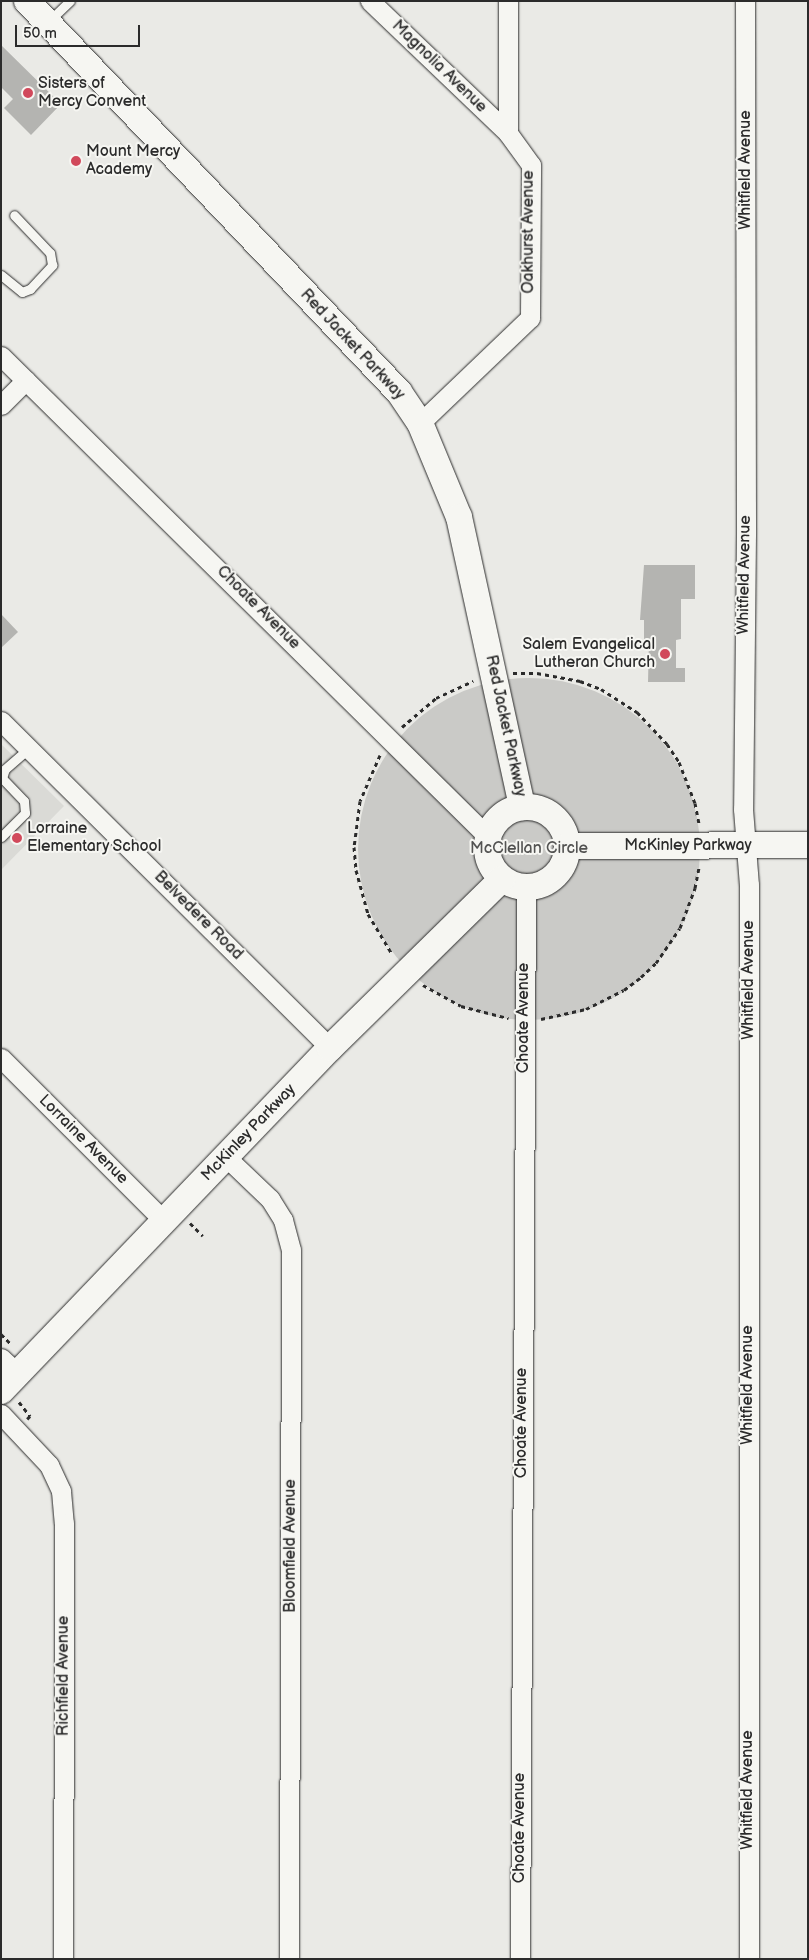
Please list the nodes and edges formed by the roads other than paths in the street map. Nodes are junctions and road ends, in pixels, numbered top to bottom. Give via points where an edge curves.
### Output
1 (27, 1) edge
2 (70, 1) edge
3 (370, 1) edge
4 (508, 1) edge
5 (745, 1) edge
6 (47, 23) junction
7 (508, 133) junction
8 (14, 215) dead end
9 (1, 275) edge
10 (1, 356) edge
11 (26, 380) junction
12 (1, 406) edge
13 (420, 423) junction
14 (1, 721) edge
15 (29, 748) junction
16 (2, 778) edge
17 (522, 807) junction
18 (1, 837) edge
19 (488, 837) junction
20 (808, 845) edge
21 (568, 846) junction
22 (746, 846) junction
23 (514, 883) junction
24 (330, 1048) junction
25 (1, 1058) edge
26 (226, 1157) junction
27 (164, 1221) junction
28 (9, 1381) edge
29 (1, 1414) edge
30 (63, 1959) edge
31 (289, 1959) edge
32 (520, 1959) edge
33 (748, 1959) edge

1 - 6 street, Red Jacket Parkway
2 - 6 lane
3 - 7 street, Magnolia Avenue
4 - 7 street
5 - 22 street, Whitfield Avenue via 743,809
6 - 13 street, Red Jacket Parkway via 399,392
7 - 13 street, Oakhurst Avenue via 531,166 530,318
8 - 9 lane via 50,253 52,265 30,289 22,292
10 - 11 street, Choate Avenue
11 - 12 street
11 - 19 street, Choate Avenue
13 - 17 street, Red Jacket Parkway via 459,517
14 - 15 street, Belvedere Road
15 - 16 lane via 5,770
15 - 24 street, Belvedere Road
16 - 18 lane via 24,801 25,813
17 - 19 street via 502,816
17 - 21 street via 552,815 564,832
19 - 23 street via 490,863
20 - 22 street, McKinley Parkway
21 - 22 street, McKinley Parkway
21 - 23 street via 566,860 556,876 544,884
22 - 33 street, Whitfield Avenue via 750,885
23 - 24 street, McKinley Parkway
23 - 32 street, Choate Avenue
24 - 26 street, McKinley Parkway
25 - 27 street, Lorraine Avenue
26 - 27 street, McKinley Parkway
26 - 31 street, Bloomfield Avenue via 270,1199 288,1233 291,1250
27 - 28 street, McKinley Parkway
29 - 30 street, Richfield Avenue via 49,1465 61,1490 64,1522

